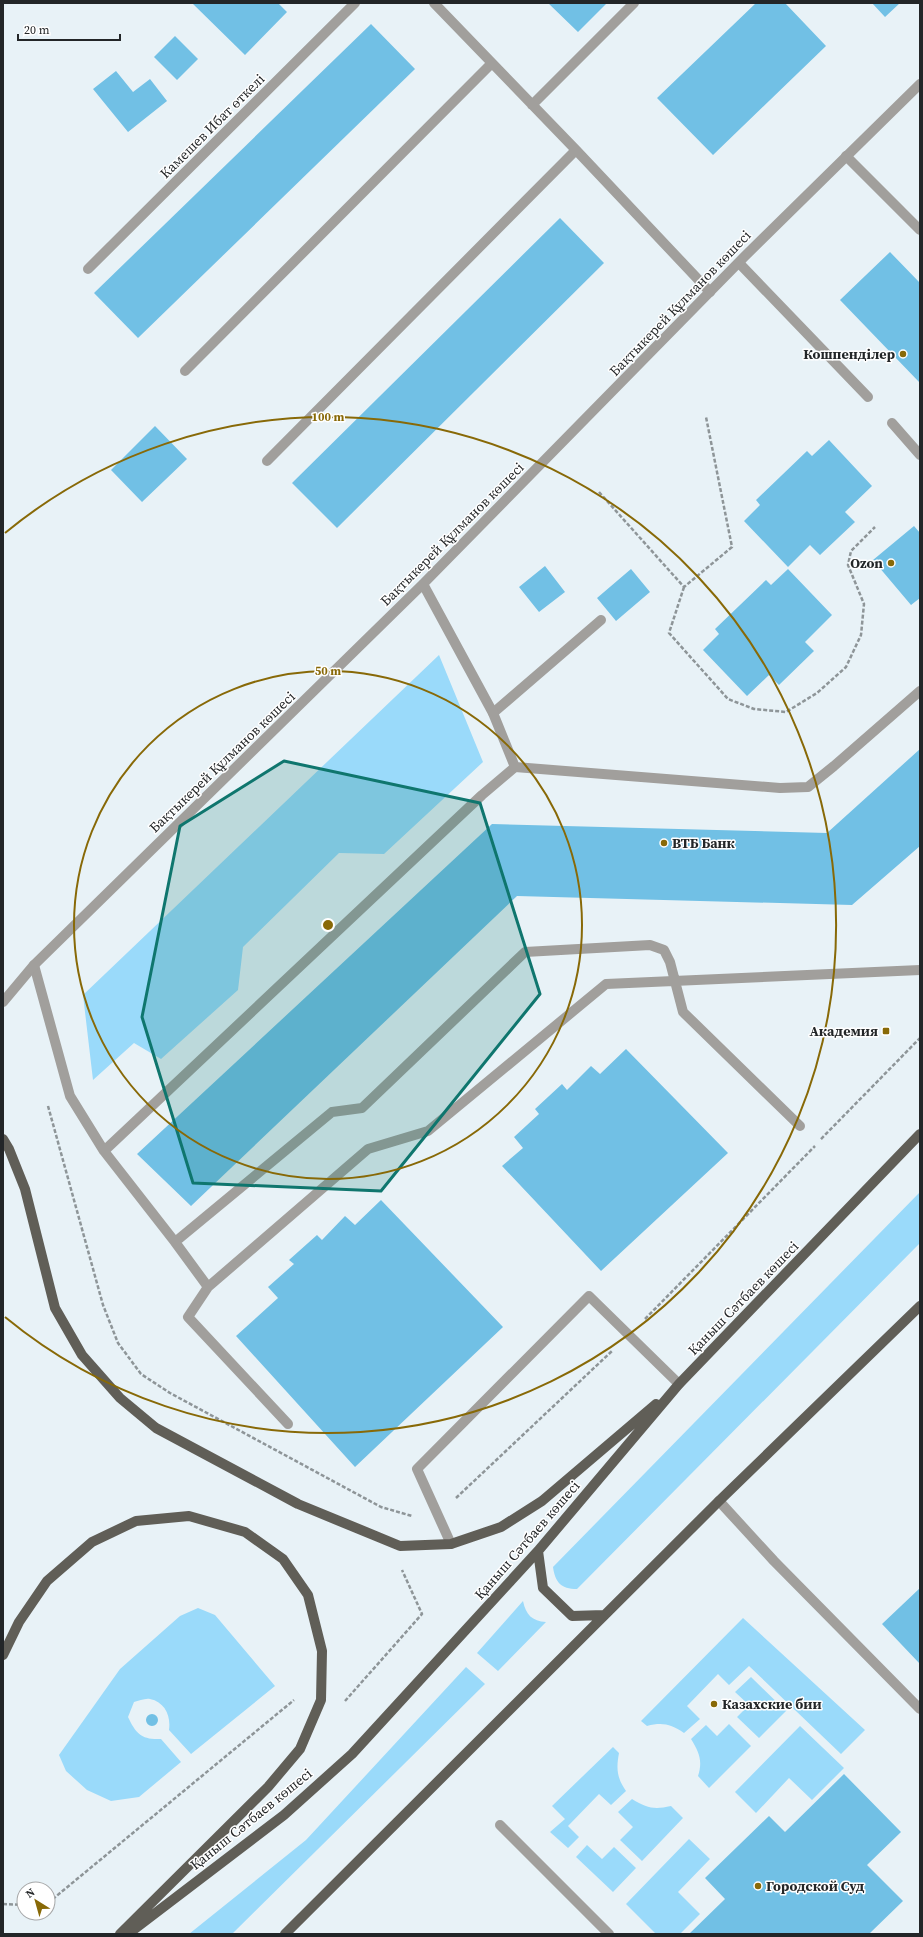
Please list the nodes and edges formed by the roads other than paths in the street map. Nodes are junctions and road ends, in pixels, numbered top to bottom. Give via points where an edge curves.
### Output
1 (355, 3) edge
2 (434, 3) edge
3 (634, 3) edge
4 (492, 64) junction
5 (920, 84) edge
6 (532, 105) junction
7 (576, 150) junction
8 (846, 156) junction
9 (920, 230) edge
10 (739, 263) junction
11 (88, 269) dead end
12 (710, 292) junction
13 (185, 371) dead end
14 (868, 397) dead end
15 (892, 423) dead end
16 (920, 455) edge
17 (267, 461) dead end
18 (423, 584) junction
19 (601, 620) dead end
20 (920, 691) edge
21 (494, 714) junction
22 (515, 767) junction
23 (34, 965) junction
24 (920, 970) edge
25 (675, 982) junction
26 (3, 1002) edge
27 (800, 1126) dead end
28 (920, 1134) edge
29 (3, 1139) edge
30 (104, 1151) junction
31 (175, 1242) junction
32 (208, 1287) junction
33 (920, 1306) edge
34 (679, 1384) junction
35 (288, 1424) dead end
36 (719, 1501) junction
37 (451, 1544) junction
38 (538, 1551) junction
39 (604, 1616) junction
40 (3, 1655) edge
41 (920, 1709) edge
42 (500, 1825) dead end
43 (120, 1934) edge
44 (128, 1934) edge
45 (285, 1934) edge
46 (608, 1934) edge

1 - 11 street, Камешев Ибат өткелі
2 - 4 street
3 - 6 street
4 - 6 street
4 - 13 street
5 - 8 street, Бақтыкерей Құлманов көшесі
6 - 7 street
7 - 12 street
7 - 17 street
8 - 9 street
8 - 10 street, Бақтыкерей Құлманов көшесі
10 - 12 street, Бақтыкерей Құлманов көшесі
10 - 14 street
12 - 18 street, Бақтыкерей Құлманов көшесі
15 - 16 street
18 - 21 street
18 - 23 street, Бақтыкерей Құлманов көшесі
19 - 21 street
20 - 22 street via 808,787 780,788
21 - 22 street
22 - 30 street
23 - 26 street, Бақтыкерей Құлманов көшесі
23 - 30 street via 70,1096
24 - 25 street
25 - 27 street via 683,1012
25 - 31 street via 664,950 650,945 525,952 362,1108 332,1112
25 - 32 street via 606,984 428,1131 368,1149
28 - 34 main road, Қаныш Сәтбаев көшесі
29 - 37 main road via 25,1189 55,1308 82,1355 120,1398 156,1428 298,1504 400,1546
30 - 31 street
31 - 32 street
32 - 35 street via 188,1317
33 - 36 main road
34 - 37 main road via 542,1501 501,1527
34 - 37 street via 589,1296 417,1469
34 - 38 main road, Қаныш Сәтбаев көшесі
36 - 39 main road
36 - 41 street via 774,1561
38 - 39 main road via 543,1588 549,1594 572,1616
38 - 44 main road, Қаныш Сәтбаев көшесі via 352,1754 284,1815
39 - 45 main road
40 - 43 main road via 19,1622 46,1581 92,1542 136,1520 189,1516 245,1532 283,1559 308,1595 322,1651 321,1700 300,1749 268,1787
42 - 46 street

